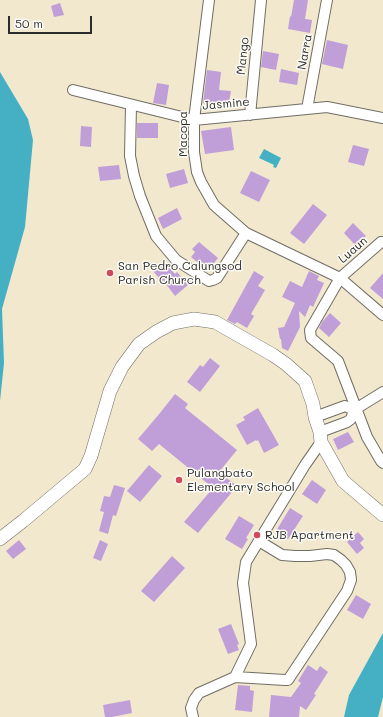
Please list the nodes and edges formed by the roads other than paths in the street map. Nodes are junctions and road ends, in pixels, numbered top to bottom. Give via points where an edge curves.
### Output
1 (209, 0) edge
2 (262, 0) edge
3 (327, 0) edge
4 (73, 90) dead end
5 (131, 105) junction
6 (307, 109) junction
7 (250, 115) junction
8 (383, 118) edge
9 (194, 120) junction
10 (246, 233) junction
11 (383, 242) edge
12 (340, 278) junction
13 (383, 315) edge
14 (383, 392) edge
15 (356, 409) junction
16 (315, 417) junction
17 (320, 437) junction
18 (383, 463) edge
19 (383, 515) edge
20 (0, 539) edge
21 (259, 541) junction
22 (235, 677) junction
23 (193, 717) edge

1 - 9 street, Macopa
2 - 7 street, Mango
3 - 6 street, Narra
4 - 5 street, Jasmine
5 - 9 street, Jasmine
5 - 10 street via 130,156 134,176 156,236 176,260 209,281 213,280 217,278
6 - 7 street, Jasmine
6 - 8 street, Jasmine via 327,107
7 - 9 street, Jasmine
9 - 10 street, Macopa via 194,152 201,182 214,205
10 - 12 street, Macopa
11 - 12 street, Luaun
12 - 13 street, Macopa
12 - 15 street, Luaun via 310,330 311,338 338,361
14 - 15 street
15 - 16 street via 345,406
15 - 17 street via 351,419
15 - 18 street, Luaun via 367,437
16 - 17 street
16 - 20 street via 305,381 273,355 215,322 194,318 173,324 139,344 122,367 110,391 85,469
17 - 19 street via 343,481
17 - 21 street
21 - 22 street via 246,562 243,583 251,644
21 - 22 street via 282,555 334,555 346,565 351,580 347,591 288,680
22 - 23 street via 199,693 191,708

